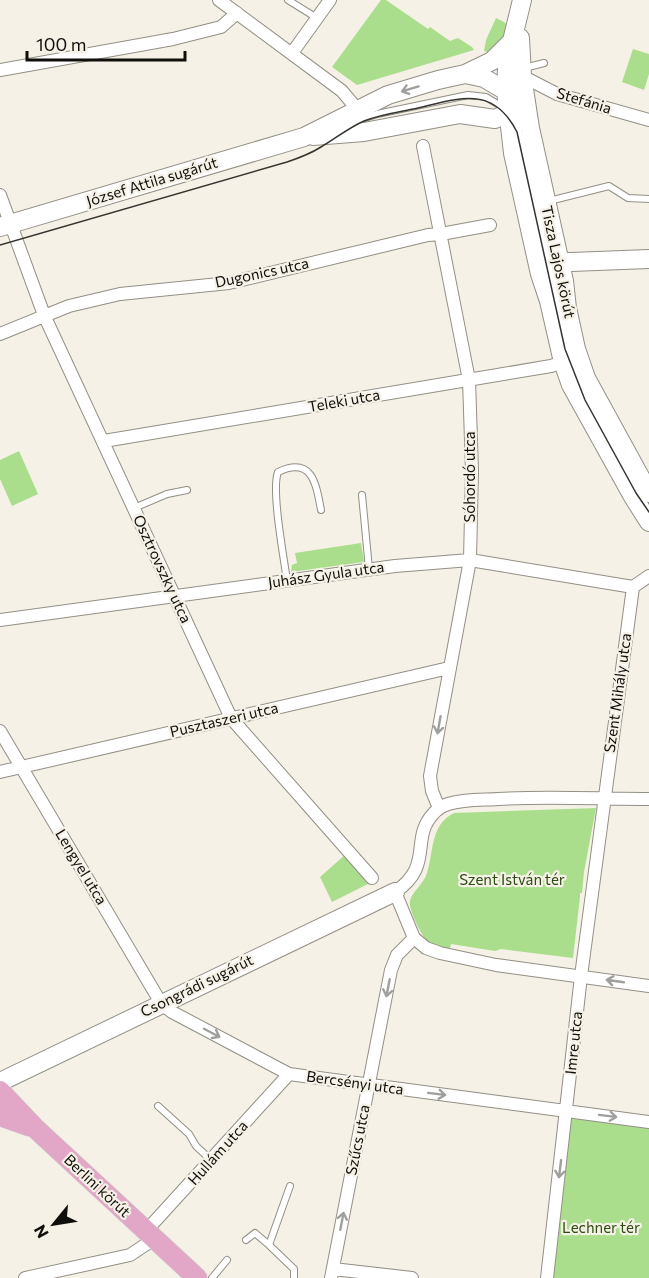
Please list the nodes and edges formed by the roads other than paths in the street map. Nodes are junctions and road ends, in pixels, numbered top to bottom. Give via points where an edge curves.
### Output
1 (219, 0) edge
2 (288, 0) edge
3 (329, 0) edge
4 (296, 2) edge
5 (520, 8) edge
6 (237, 13) junction
7 (317, 18) junction
8 (512, 41) junction
9 (291, 53) junction
10 (544, 63) dead end
11 (0, 70) edge
12 (465, 74) junction
13 (516, 89) junction
14 (357, 109) junction
15 (483, 117) junction
16 (649, 120) edge
17 (304, 137) junction
18 (423, 146) dead end
19 (513, 153) junction
20 (0, 195) edge
21 (649, 199) edge
22 (546, 202) junction
23 (5, 225) edge
24 (490, 225) dead end
25 (441, 234) junction
26 (532, 236) junction
27 (553, 259) junction
28 (649, 259) edge
29 (558, 304) dead end
30 (44, 315) junction
31 (563, 326) dead end
32 (0, 334) edge
33 (570, 356) junction
34 (469, 380) junction
35 (584, 391) dead end
36 (592, 408) dead end
37 (104, 441) junction
38 (187, 490) dead end
39 (649, 493) edge
40 (362, 495) dead end
41 (649, 507) edge
42 (134, 508) junction
43 (321, 510) dead end
44 (649, 522) edge
45 (470, 561) junction
46 (369, 569) junction
47 (649, 576) edge
48 (287, 581) junction
49 (633, 587) junction
50 (173, 597) junction
51 (0, 620) edge
52 (449, 668) junction
53 (231, 718) junction
54 (0, 731) edge
55 (21, 767) junction
56 (0, 772) edge
57 (603, 799) junction
58 (649, 799) edge
59 (439, 808) junction
60 (372, 878) dead end
61 (394, 892) junction
62 (414, 938) junction
63 (581, 976) junction
64 (649, 986) edge
65 (161, 1004) junction
66 (289, 1074) junction
67 (0, 1082) edge
68 (368, 1085) junction
69 (0, 1091) edge
70 (158, 1106) dead end
71 (567, 1111) junction
72 (0, 1116) edge
73 (649, 1122) edge
74 (34, 1128) junction
75 (211, 1160) junction
76 (290, 1186) dead end
77 (150, 1235) junction
78 (246, 1240) dead end
79 (268, 1245) junction
80 (227, 1260) dead end
81 (332, 1274) edge
82 (25, 1278) edge
83 (197, 1278) edge
84 (212, 1278) edge
85 (294, 1278) edge
86 (412, 1278) edge
87 (547, 1278) edge

1 - 6 street
2 - 4 lane
3 - 7 street
4 - 7 lane
5 - 8 street, Tisza Lajos körút
5 - 13 street, Tisza Lajos körút
6 - 9 street
6 - 11 street via 221,27 173,39
7 - 9 street
8 - 12 street, József Attila sugárút via 492,61
8 - 13 street, Tisza Lajos körút via 507,69
9 - 14 street via 342,91
10 - 13 lane
12 - 13 street
12 -> 14 street, József Attila sugárút via 388,95
13 - 15 street, József Attila sugárút via 495,119
13 - 16 street, Stefánia via 557,94
13 - 17 lane via 490,99 468,94 377,114
13 - 19 street, Tisza Lajos körút
13 - 22 street, Tisza Lajos körút via 530,128
13 - 27 lane, Tisza Lajos körút via 516,124
14 - 17 street, József Attila sugárút
15 - 17 street, József Attila sugárút via 453,114 364,132
15 - 19 street via 500,131
17 - 23 street, József Attila sugárút
18 - 25 street, Sóhordó utca
19 - 26 street, Tisza Lajos körút
20 - 23 street, Osztrovszky utca
21 - 22 lane via 628,198 609,186
22 - 27 street, Tisza Lajos körút
23 - 30 street, Osztrovszky utca
24 - 25 street, Dugonics utca
25 - 30 street, Dugonics utca via 229,283 120,294
25 - 34 street, Sóhordó utca
26 - 27 street
26 - 33 street, Tisza Lajos körút via 540,274
27 - 28 street
27 - 29 lane, Tisza Lajos körút
27 - 33 street, Tisza Lajos körút
30 - 32 street, Dugonics utca
30 - 37 street, Osztrovszky utca
31 - 33 lane, Tisza Lajos körút
33 - 34 street, Teleki utca via 551,366
33 - 35 lane, Tisza Lajos körút
33 - 39 street, Tisza Lajos körút via 591,386
33 - 44 street, Tisza Lajos körút via 571,385
34 - 37 street, Teleki utca
34 - 45 street, Sóhordó utca
36 - 41 lane
37 - 42 street, Osztrovszky utca
38 - 42 lane
40 - 46 lane
42 - 50 street, Osztrovszky utca
43 - 48 lane via 317,487 307,471 301,467 278,472 278,514
45 - 46 street, Juhász Gyula utca
45 - 49 street, Juhász Gyula utca
45 - 52 street, Sóhordó utca
46 - 48 street, Juhász Gyula utca
47 - 49 street
48 - 50 street, Juhász Gyula utca
49 - 57 street, Szent Mihály utca
50 - 51 street, Juhász Gyula utca
50 - 53 street, Osztrovszky utca
52 - 53 street, Pusztaszeri utca
52 -> 59 street, Sóhordó utca via 430,776
53 - 55 street, Pusztaszeri utca
53 - 60 street, Osztrovszky utca
54 - 55 street, Lengyel utca
55 - 56 street, Pusztaszeri utca
55 - 65 street, Lengyel utca
57 - 58 street
57 - 59 street via 471,800
57 - 63 street
59 - 61 street via 427,823 416,871 406,885
61 - 62 street
61 - 65 street, Csongrádi sugárút
62 - 63 street via 426,948 449,955
62 -> 68 street, Szűcs utca via 397,955 392,970
64 -> 63 street
63 - 71 street, Imre utca
65 -> 66 street, Bercsényi utca
65 - 67 street, Csongrádi sugárút
66 - 68 street, Bercsényi utca
66 - 75 street, Hullám utca
68 -> 71 street, Bercsényi utca
81 -> 68 street, Szűcs utca
69 - 74 main road, Berlini körút
70 - 75 lane
71 -> 73 street
71 -> 87 street
72 - 74 main road
74 - 77 main road, Berlini körút
75 - 77 street, Hullám utca
76 - 79 lane
77 - 82 street, Hullám utca via 130,1255
77 - 83 main road, Berlini körút
78 - 79 lane via 255,1233
79 - 85 lane via 294,1269
80 - 84 lane
81 - 86 street

